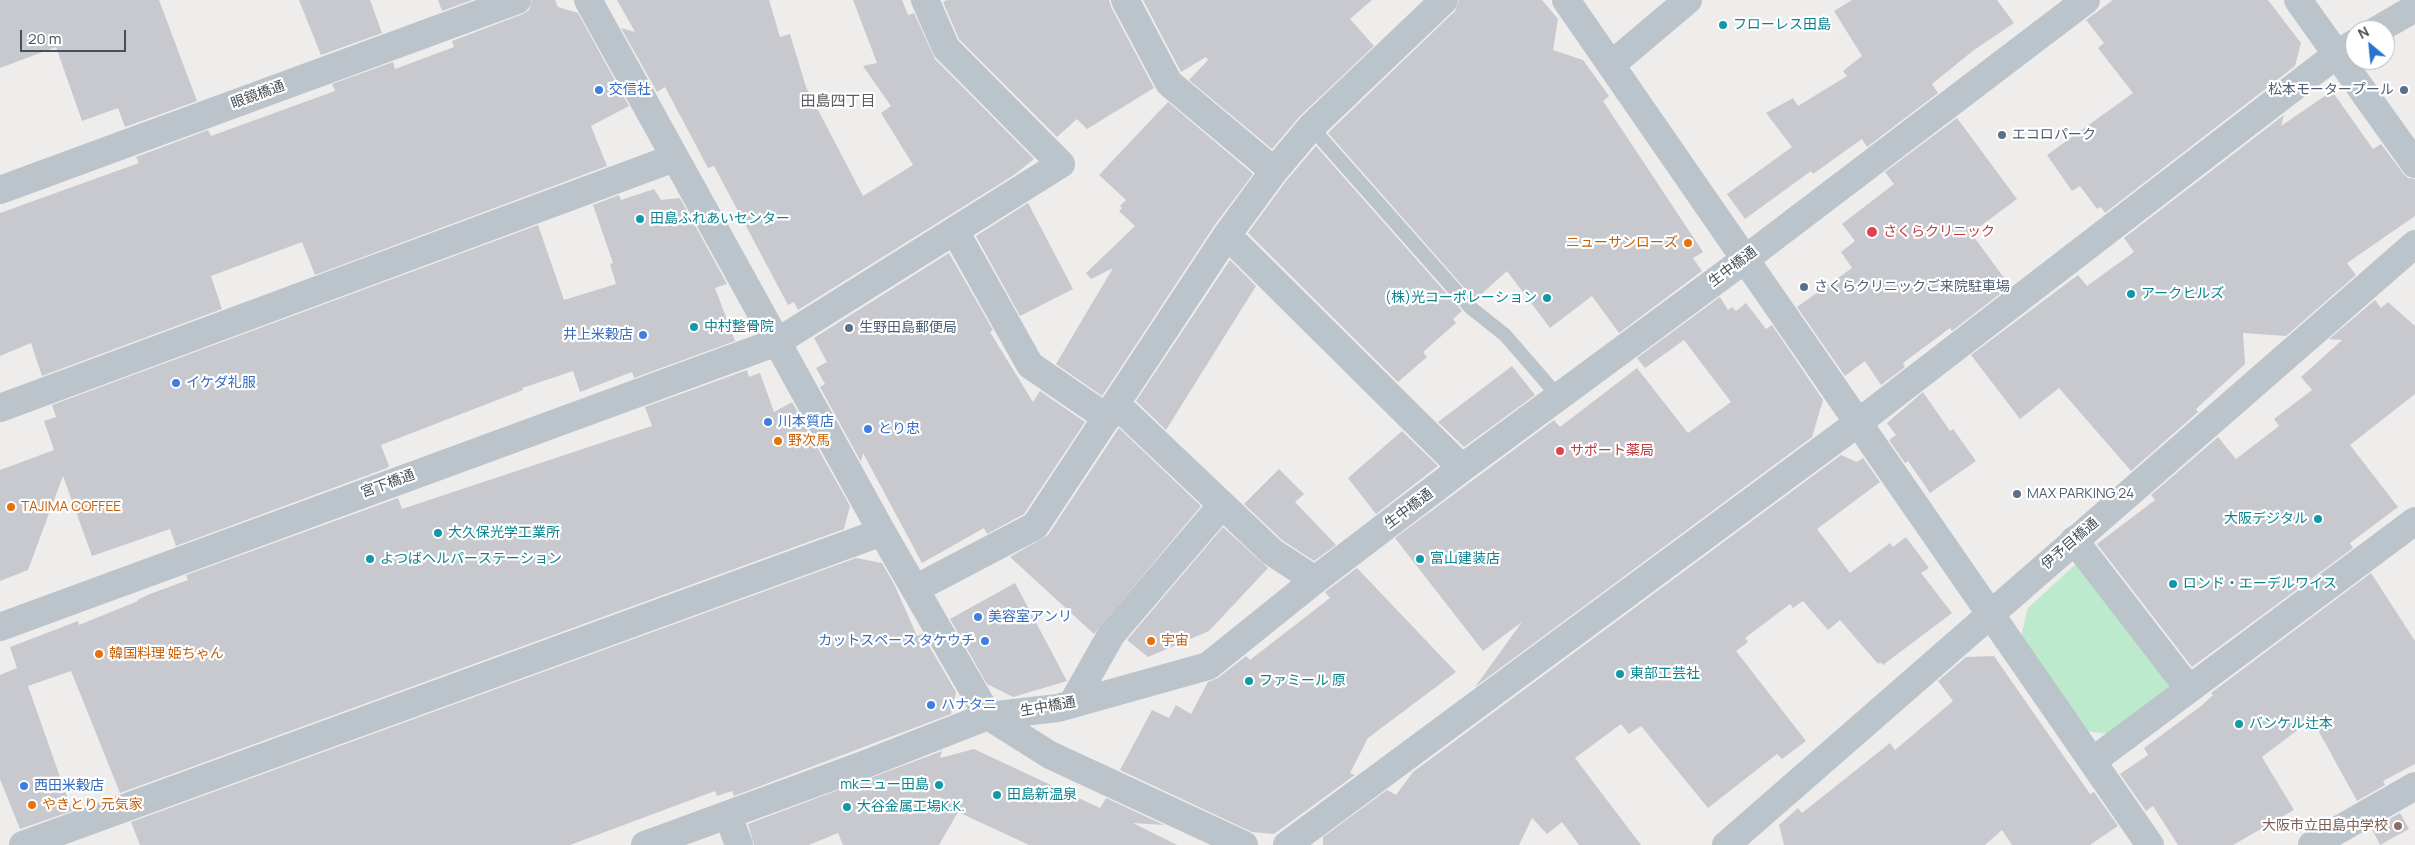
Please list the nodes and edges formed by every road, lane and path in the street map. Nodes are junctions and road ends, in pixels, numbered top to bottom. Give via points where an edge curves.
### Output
1 (516, 0) edge
2 (588, 0) edge
3 (925, 0) edge
4 (1125, 0) edge
5 (1444, 0) edge
6 (1566, 0) edge
7 (1688, 0) edge
8 (2086, 0) edge
9 (2298, 0) edge
10 (2415, 8) edge
11 (2394, 20) edge
12 (2345, 47) edge
13 (2345, 49) edge
14 (1611, 65) junction
15 (2359, 70) edge
16 (1311, 127) junction
17 (674, 158) junction
18 (2415, 164) edge
19 (1274, 171) junction
20 (0, 190) edge
21 (955, 232) junction
22 (1227, 235) junction
23 (2415, 244) edge
24 (1744, 260) junction
25 (777, 342) junction
26 (1558, 396) junction
27 (0, 408) edge
28 (1112, 411) junction
29 (1859, 422) junction
30 (1462, 468) junction
31 (1222, 505) junction
32 (2415, 521) edge
33 (882, 532) junction
34 (2074, 540) junction
35 (1315, 580) junction
36 (915, 589) junction
37 (1989, 615) junction
38 (0, 627) edge
39 (2189, 689) junction
40 (1072, 704) junction
41 (988, 716) junction
42 (2094, 760) junction
43 (2415, 786) edge
44 (728, 815) junction
45 (23, 845) edge
46 (645, 845) edge
47 (739, 845) edge
48 (1244, 845) edge
49 (1287, 845) edge
50 (1726, 845) edge
51 (2150, 845) edge
52 (2312, 845) edge

1 - 20 street, 眼鏡橋通
2 - 17 street
3 - 21 street, 宮下橋通 via 946,48 1062,164
4 - 19 street via 1169,83
5 - 16 street
6 - 14 street
7 - 14 street
8 - 24 street, 生中橋通
9 - 12 street
10 - 11 street
13 - 29 street
14 - 24 street
15 - 18 street
16 - 19 street
16 - 26 lane via 1471,308 1505,335
17 - 25 street
17 - 27 street
19 - 22 street
21 - 25 street, 宮下橋通
21 - 28 street via 1030,365
22 - 28 street
22 - 30 street
23 - 34 street, 伊予目橋通
24 - 26 street, 生中橋通
24 - 29 street
25 - 33 street
25 - 38 street, 宮下橋通
26 - 30 street, 生中橋通
28 - 31 street
28 - 36 street via 1035,526
29 - 37 street
29 - 49 street
30 - 35 street, 生中橋通
31 - 35 street via 1272,552
31 - 40 street via 1111,635
32 - 39 street
33 - 36 street
33 - 45 street
34 - 37 street, 伊予目橋通
34 - 39 street
35 - 40 street, 生中橋通 via 1208,666
36 - 41 street
37 - 42 street
37 - 50 street, 伊予目橋通
39 - 42 street
40 - 41 street, 生中橋通
41 - 44 street, 生中橋通
41 - 48 street via 1050,755
42 - 51 street
43 - 52 street
44 - 46 street, 生中橋通
44 - 47 street

